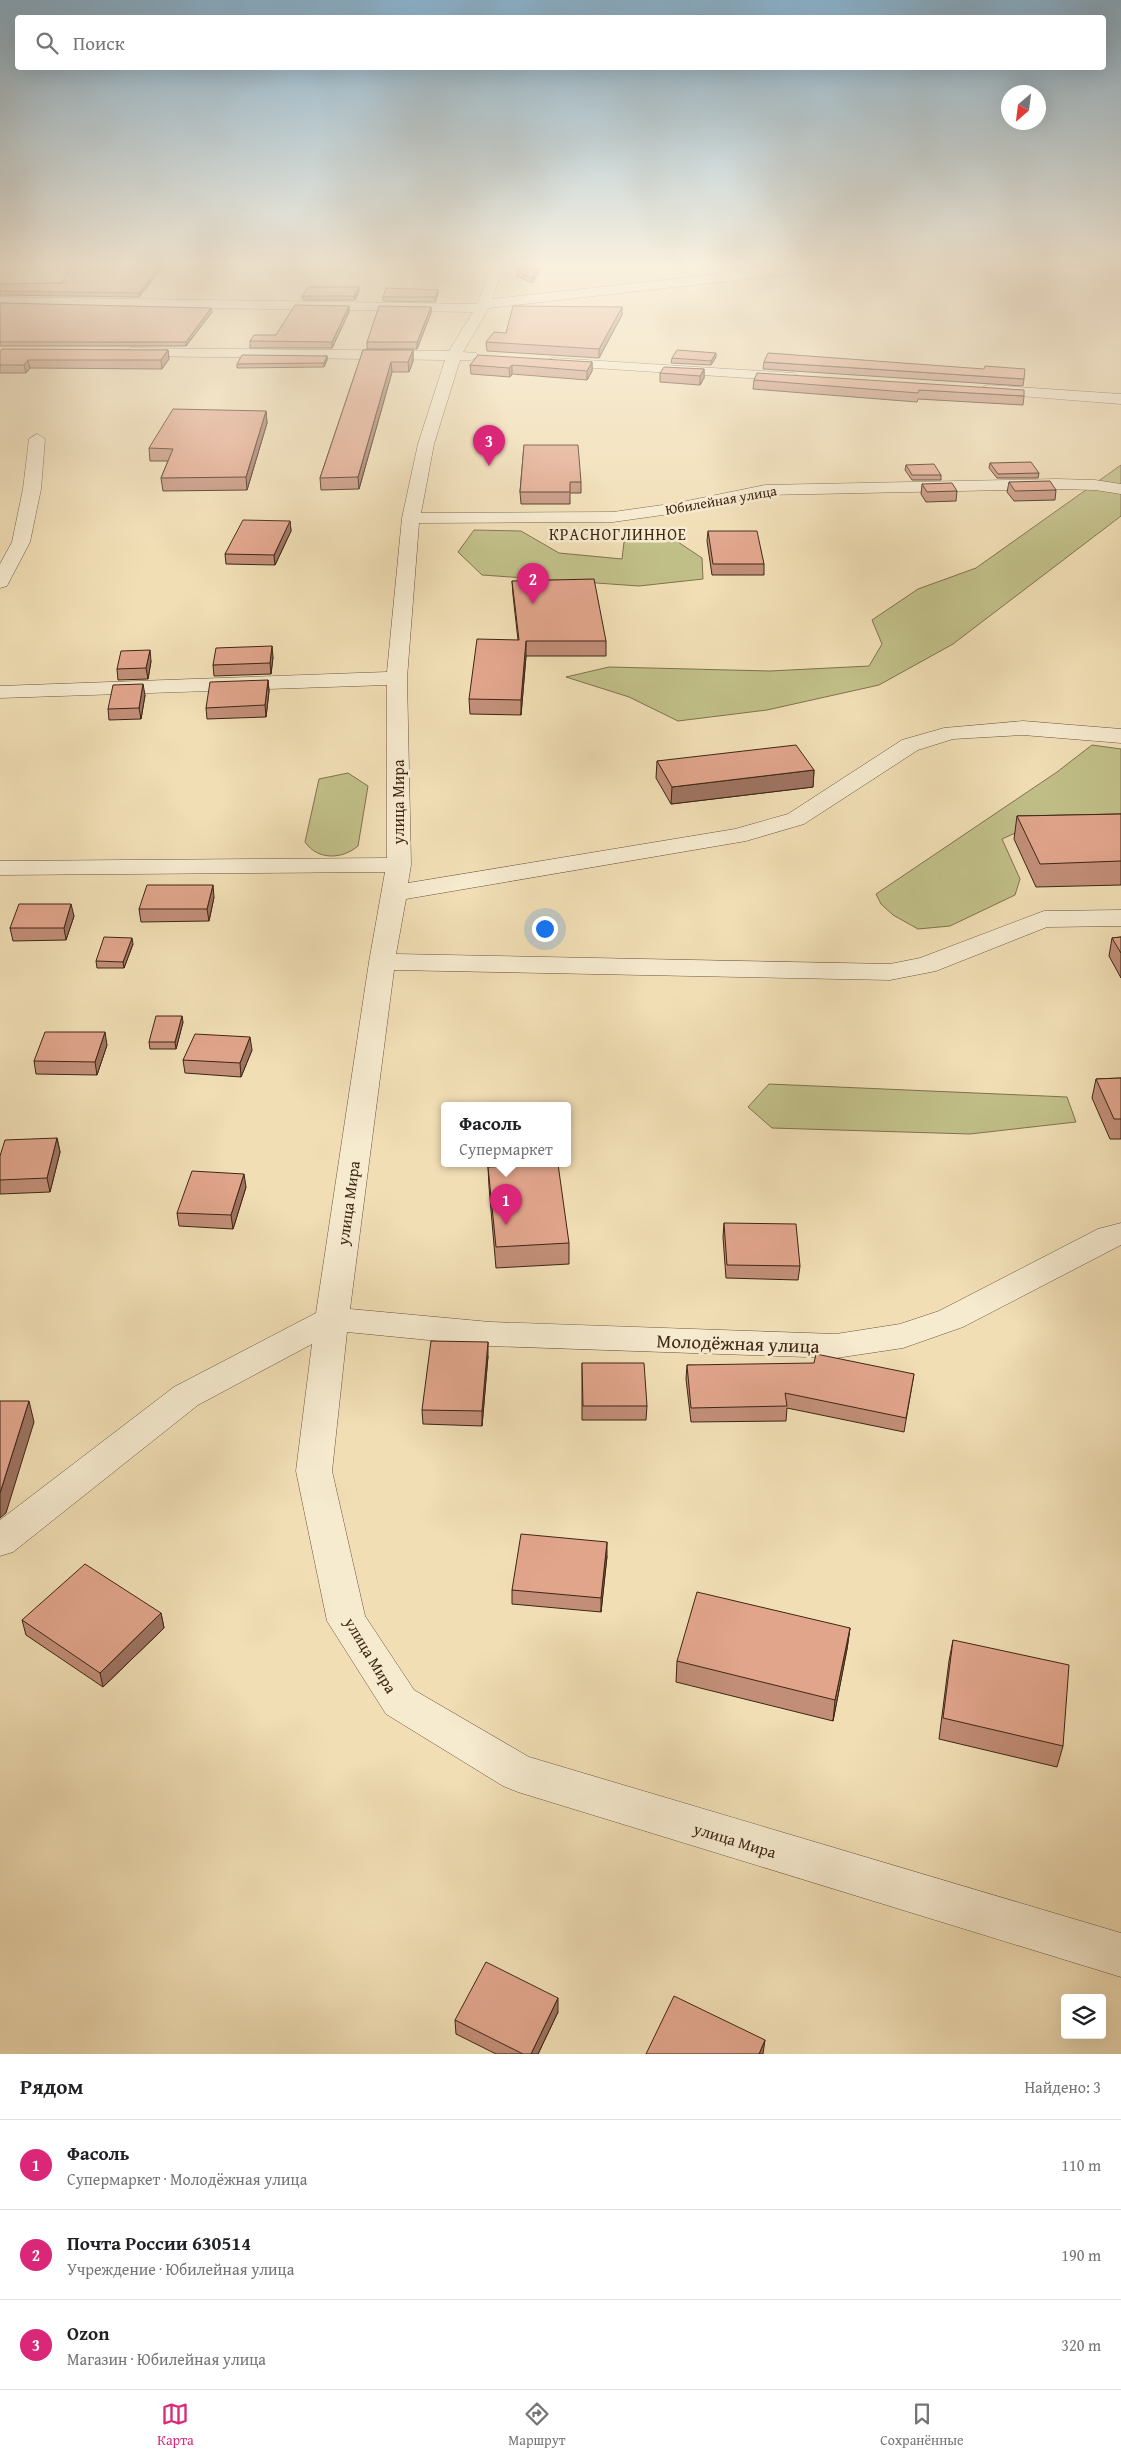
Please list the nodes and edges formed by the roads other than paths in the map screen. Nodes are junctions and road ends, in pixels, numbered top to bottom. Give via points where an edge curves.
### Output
1 (453, 359) edge
2 (543, 361) edge
3 (812, 379) edge
4 (972, 389) edge
5 (1121, 399) edge
6 (37, 440) dead end
7 (1121, 489) edge
8 (411, 518) junction
9 (0, 582) edge
10 (397, 678) junction
11 (0, 692) edge
12 (1121, 736) edge
13 (0, 868) edge
14 (397, 879) junction
15 (1121, 918) edge
16 (382, 962) junction
17 (1121, 1234) edge
18 (332, 1319) junction
19 (0, 1540) edge
20 (1121, 1955) edge

1 - 8 street, улица Мира via 426,444
2 - 3 street
4 - 5 street
6 - 9 street via 32,490 21,542
7 - 8 street, Юбилейная улица via 1057,484 765,490 613,517
8 - 10 street, улица Мира
10 - 11 street
10 - 14 street, улица Мира
12 - 14 street via 1023,728 952,733 910,745 796,819 738,836
13 - 14 street
14 - 16 street, улица Мира
15 - 16 street via 1044,918 927,965 890,972
16 - 18 street, улица Мира
17 - 18 street, Молодёжная улица via 1108,1237 951,1319 903,1336 836,1346 490,1334
18 - 19 street via 186,1396
18 - 20 street, улица Мира via 314,1471 347,1621 400,1702 518,1774

